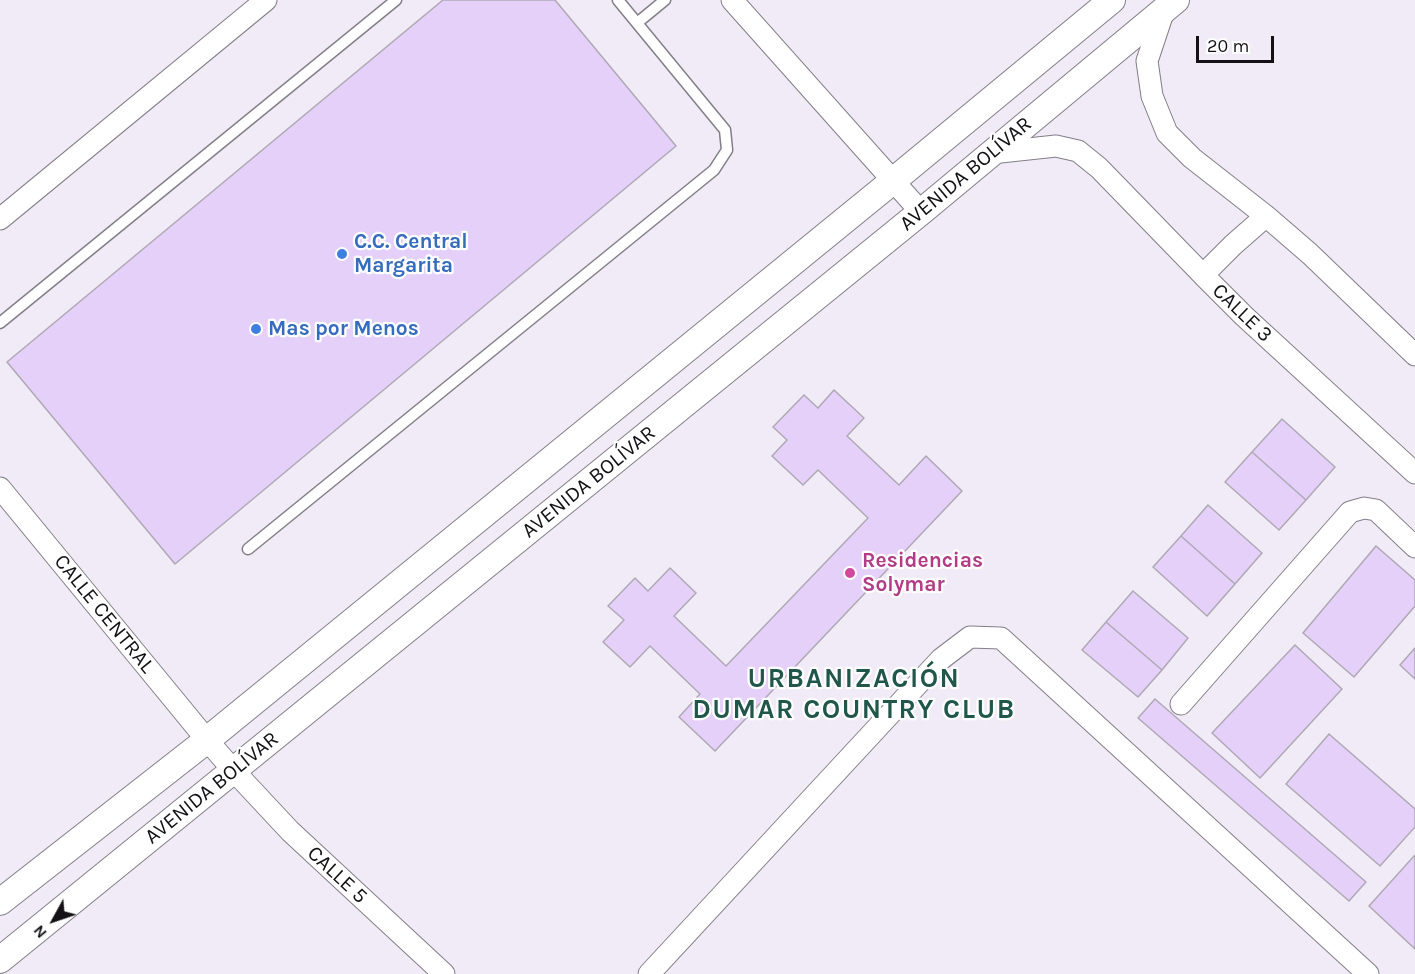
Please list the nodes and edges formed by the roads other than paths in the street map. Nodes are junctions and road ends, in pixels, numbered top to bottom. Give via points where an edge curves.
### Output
1 (266, 0) edge
2 (396, 0) edge
3 (665, 0) edge
4 (732, 0) edge
5 (1112, 0) edge
6 (622, 2) edge
7 (1170, 5) edge
8 (637, 23) junction
9 (991, 153) junction
10 (894, 180) junction
11 (921, 212) junction
12 (1266, 216) junction
13 (0, 219) edge
14 (1203, 275) junction
15 (0, 323) edge
16 (1412, 344) edge
17 (1415, 473) edge
18 (0, 488) edge
19 (1415, 547) edge
20 (248, 549) dead end
21 (1181, 704) dead end
22 (207, 740) junction
23 (234, 771) junction
24 (0, 902) edge
25 (0, 960) edge
26 (444, 974) edge
27 (649, 974) edge
28 (1368, 974) edge

1 - 13 street
2 - 15 lane
3 - 8 lane
4 - 10 street
5 - 10 street, AVENIDA BOLÍVAR
6 - 8 lane
7 - 9 street, AVENIDA BOLÍVAR
7 - 12 street via 1147,61 1152,96 1167,133 1192,158
8 - 20 lane via 725,130 727,150 714,170
9 - 11 street, AVENIDA BOLÍVAR
9 - 14 street via 1056,146 1078,151
10 - 11 street
10 - 22 street, AVENIDA BOLÍVAR
11 - 23 street, AVENIDA BOLÍVAR
12 - 14 street, CALLE 3
12 - 16 street
14 - 17 street, CALLE 3
18 - 22 street, CALLE CENTRAL
19 - 21 street via 1376,510 1350,512
22 - 23 street, CALLE CENTRAL
22 - 24 street, AVENIDA BOLÍVAR
23 - 25 street, AVENIDA BOLÍVAR
23 - 26 street, CALLE 5 via 290,831
27 - 28 street via 941,659 970,637 1001,638

